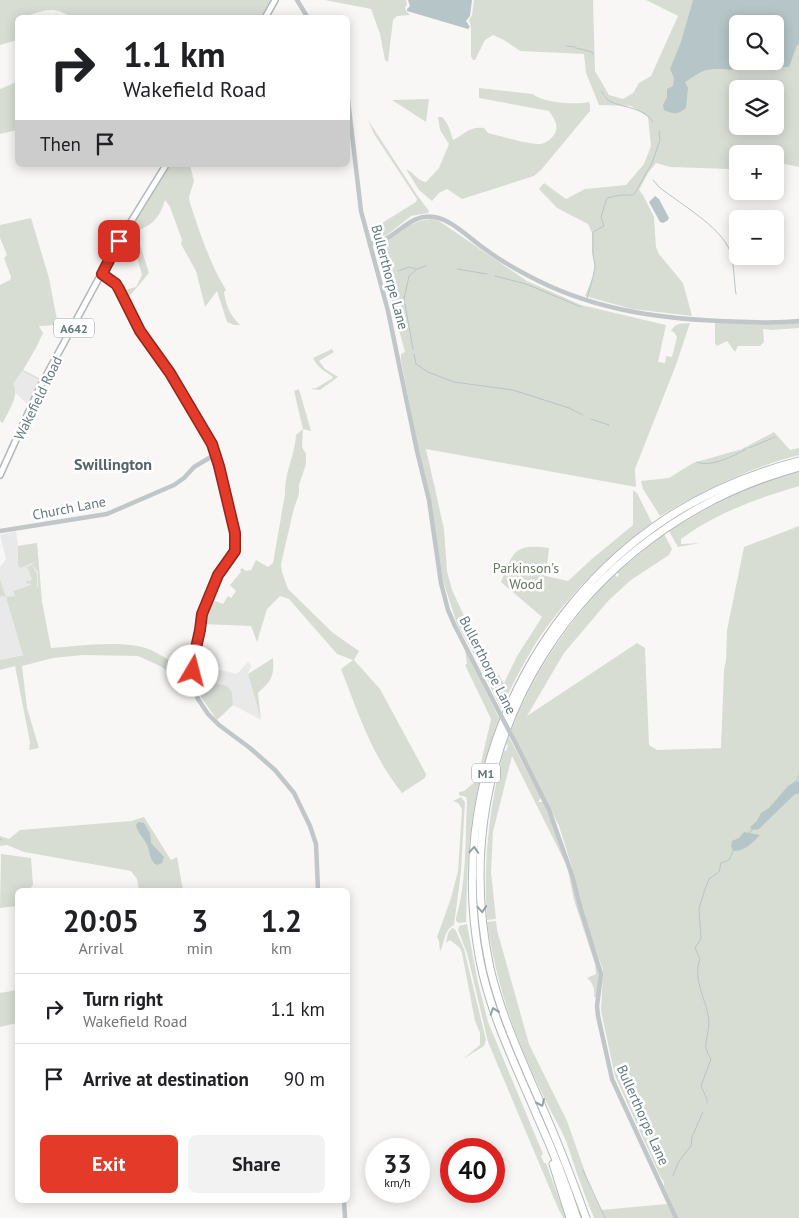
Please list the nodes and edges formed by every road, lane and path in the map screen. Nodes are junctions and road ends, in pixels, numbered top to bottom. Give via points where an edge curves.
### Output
1 (276, 0) edge
2 (297, 0) edge
3 (267, 15) edge
4 (306, 15) edge
5 (350, 120) edge
6 (165, 167) edge
7 (370, 245) junction
8 (102, 274) junction
9 (799, 321) edge
10 (216, 454) junction
11 (799, 460) edge
12 (799, 467) edge
13 (0, 475) edge
14 (0, 531) edge
15 (318, 888) edge
16 (504, 1038) junction
17 (555, 1156) junction
18 (568, 1167) junction
19 (344, 1203) edge
20 (345, 1218) edge
21 (572, 1218) edge
22 (577, 1218) edge
23 (586, 1218) edge
24 (591, 1218) edge
25 (676, 1218) edge

1 - 3 main road
2 - 4 street
5 - 7 street, Bullerthorpe Lane via 358,198
6 - 8 main road, Wakefield Road / A642
7 - 9 street via 409,222 433,217 449,223 511,266 539,281 570,295 620,310 695,320
7 - 25 street, Bullerthorpe Lane, bridge via 388,311 429,500 444,593 455,626 516,744 567,856 601,974 598,1016 612,1079
8 - 10 street via 116,284 140,331 175,380
8 - 13 main road, Wakefield Road / A642 via 40,387
10 - 14 street, Church Lane via 194,467 174,485 110,512
10 - 15 street via 236,546 231,559 218,575 203,610 193,680 196,694 219,725 275,770 294,793 316,844
16 -> 11 highway, M1 via 489,997 478,950 473,853 478,809 492,750 521,681 550,632 574,600 636,540 713,492
12 -> 18 highway, M1 via 721,496 669,525 628,556 585,598 553,639 523,690 499,748 486,803 482,846 481,895 485,936 502,1012
16 - 17 highway, M1
16 - 21 highway, M1
17 - 21 highway, M1
17 - 22 highway, M1
18 - 23 highway, M1
18 - 24 highway, M1
19 - 20 street

